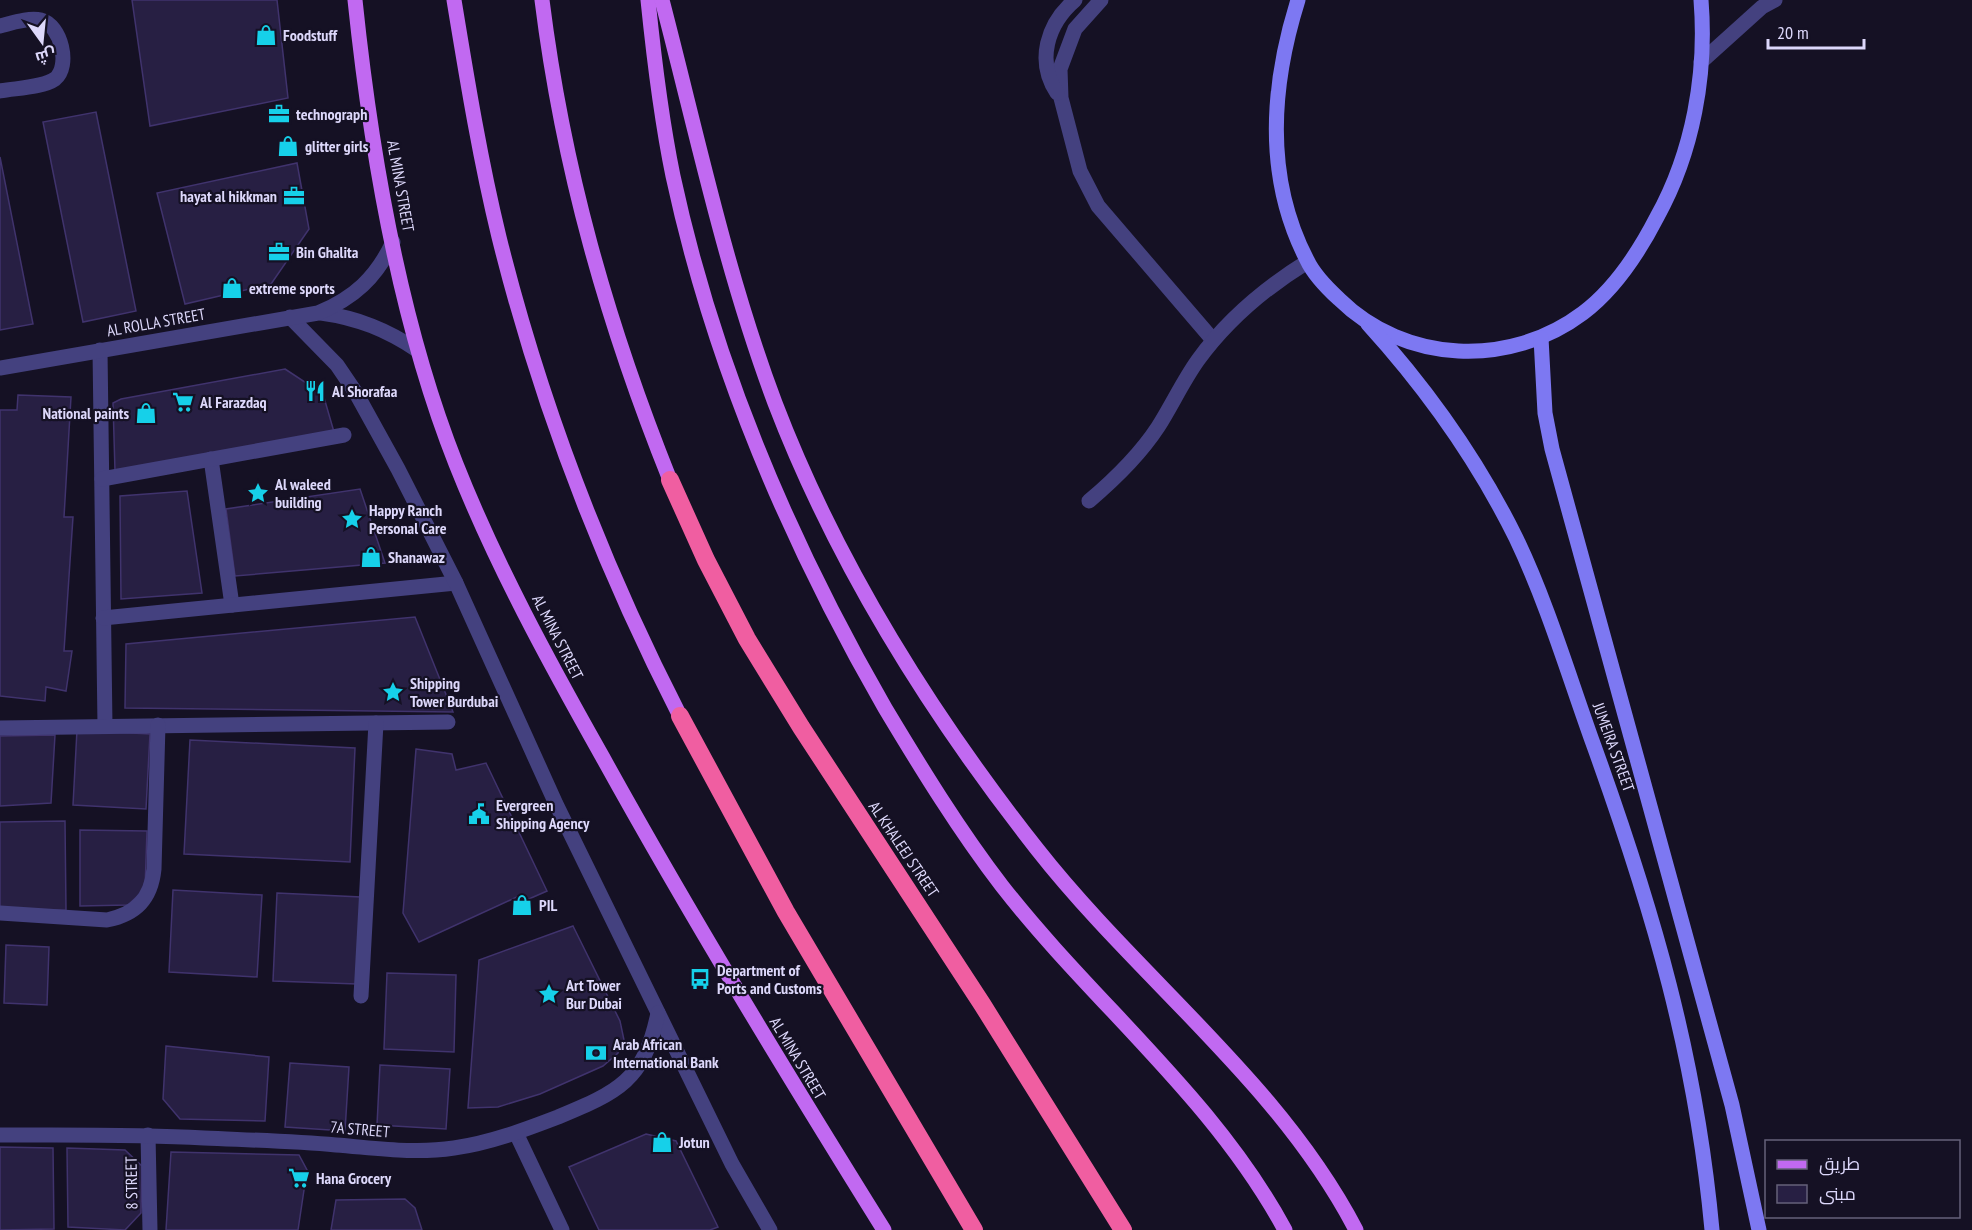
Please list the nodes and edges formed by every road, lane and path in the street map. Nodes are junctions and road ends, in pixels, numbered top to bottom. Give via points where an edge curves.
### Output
1 (355, 0) edge
2 (454, 0) edge
3 (542, 0) edge
4 (648, 0) edge
5 (662, 0) edge
6 (1075, 0) edge
7 (1101, 0) edge
8 (1298, 0) edge
9 (1701, 0) edge
10 (1775, 0) edge
11 (0, 26) edge
12 (1701, 62) junction
13 (0, 91) edge
14 (1060, 98) junction
15 (393, 242) junction
16 (1307, 262) junction
17 (318, 313) junction
18 (291, 317) junction
19 (1368, 324) junction
20 (1540, 338) junction
21 (1213, 340) junction
22 (99, 350) junction
23 (417, 350) junction
24 (0, 369) edge
25 (344, 435) dead end
26 (212, 459) junction
27 (102, 479) junction
28 (670, 480) joint
29 (1089, 501) dead end
30 (456, 583) junction
31 (232, 605) junction
32 (103, 618) junction
33 (680, 716) joint
34 (448, 722) dead end
35 (376, 723) junction
36 (158, 725) junction
37 (105, 726) junction
38 (0, 728) edge
39 (0, 913) edge
40 (361, 996) dead end
41 (658, 1013) junction
42 (516, 1133) junction
43 (0, 1135) edge
44 (148, 1135) junction
45 (150, 1230) edge
46 (562, 1230) edge
47 (770, 1230) edge
48 (884, 1230) edge
49 (974, 1230) edge
50 (1123, 1230) edge
51 (1285, 1230) edge
52 (1356, 1230) edge
53 (1712, 1230) edge
54 (1759, 1230) edge

1 - 15 main road, AL MINA STREET via 373,134
2 - 33 main road via 480,149 522,321 606,564
3 - 28 main road via 564,142 585,229 619,345
4 - 51 main road via 673,176 710,312 763,459 828,603 905,741 1000,884 1058,955 1206,1113 1244,1162
5 - 52 main road via 752,337 801,467 870,603 950,733 994,795 1090,913 1207,1035 1297,1137
6 - 14 street via 1052,27 1046,51 1049,76
7 - 14 street via 1083,17 1068,42 1060,69
8 - 16 street via 1284,49 1275,123 1282,189
9 - 12 street
10 - 12 street
11 - 13 street via 39,19 50,23 58,36 63,63 61,72 48,82
12 - 20 street via 1698,99 1682,162 1646,238 1607,292 1585,312
14 - 21 street via 1080,171 1093,198
15 - 17 street, AL ROLLA STREET via 371,279 338,305
15 - 23 main road, AL MINA STREET
16 - 19 street via 1324,285
16 - 21 street via 1257,297
17 - 18 street, AL ROLLA STREET
17 - 23 street, AL ROLLA STREET via 371,324
18 - 22 street, AL ROLLA STREET
18 - 30 street via 315,340 356,393
19 - 20 street via 1415,345 1449,351 1492,351
19 - 53 street, JUMEIRA STREET via 1429,396 1465,448 1492,493 1538,588 1622,824 1666,966 1699,1123
20 - 54 street, JUMEIRA STREET via 1552,449 1732,1105
21 - 29 street via 1144,447
22 - 24 street, AL ROLLA STREET
22 - 27 street
23 - 48 main road, AL MINA STREET via 456,464 564,688 728,976
25 - 26 street
26 - 27 street
26 - 31 street
27 - 32 street
28 - 50 highway, AL KHALEEJ STREET via 747,639
30 - 31 street
30 - 41 street via 556,804
31 - 32 street
32 - 37 street
33 - 49 highway via 786,912
34 - 35 street
35 - 36 street
35 - 40 street
36 - 37 street
36 - 39 street via 154,869 146,898 135,910 107,920
37 - 38 street
41 - 42 street, 7A STREET via 645,1058 618,1089
41 - 47 street via 732,1164
42 - 44 street, 7A STREET via 422,1151
42 - 46 street
43 - 44 street, 7A STREET
44 - 45 street, 8 STREET

